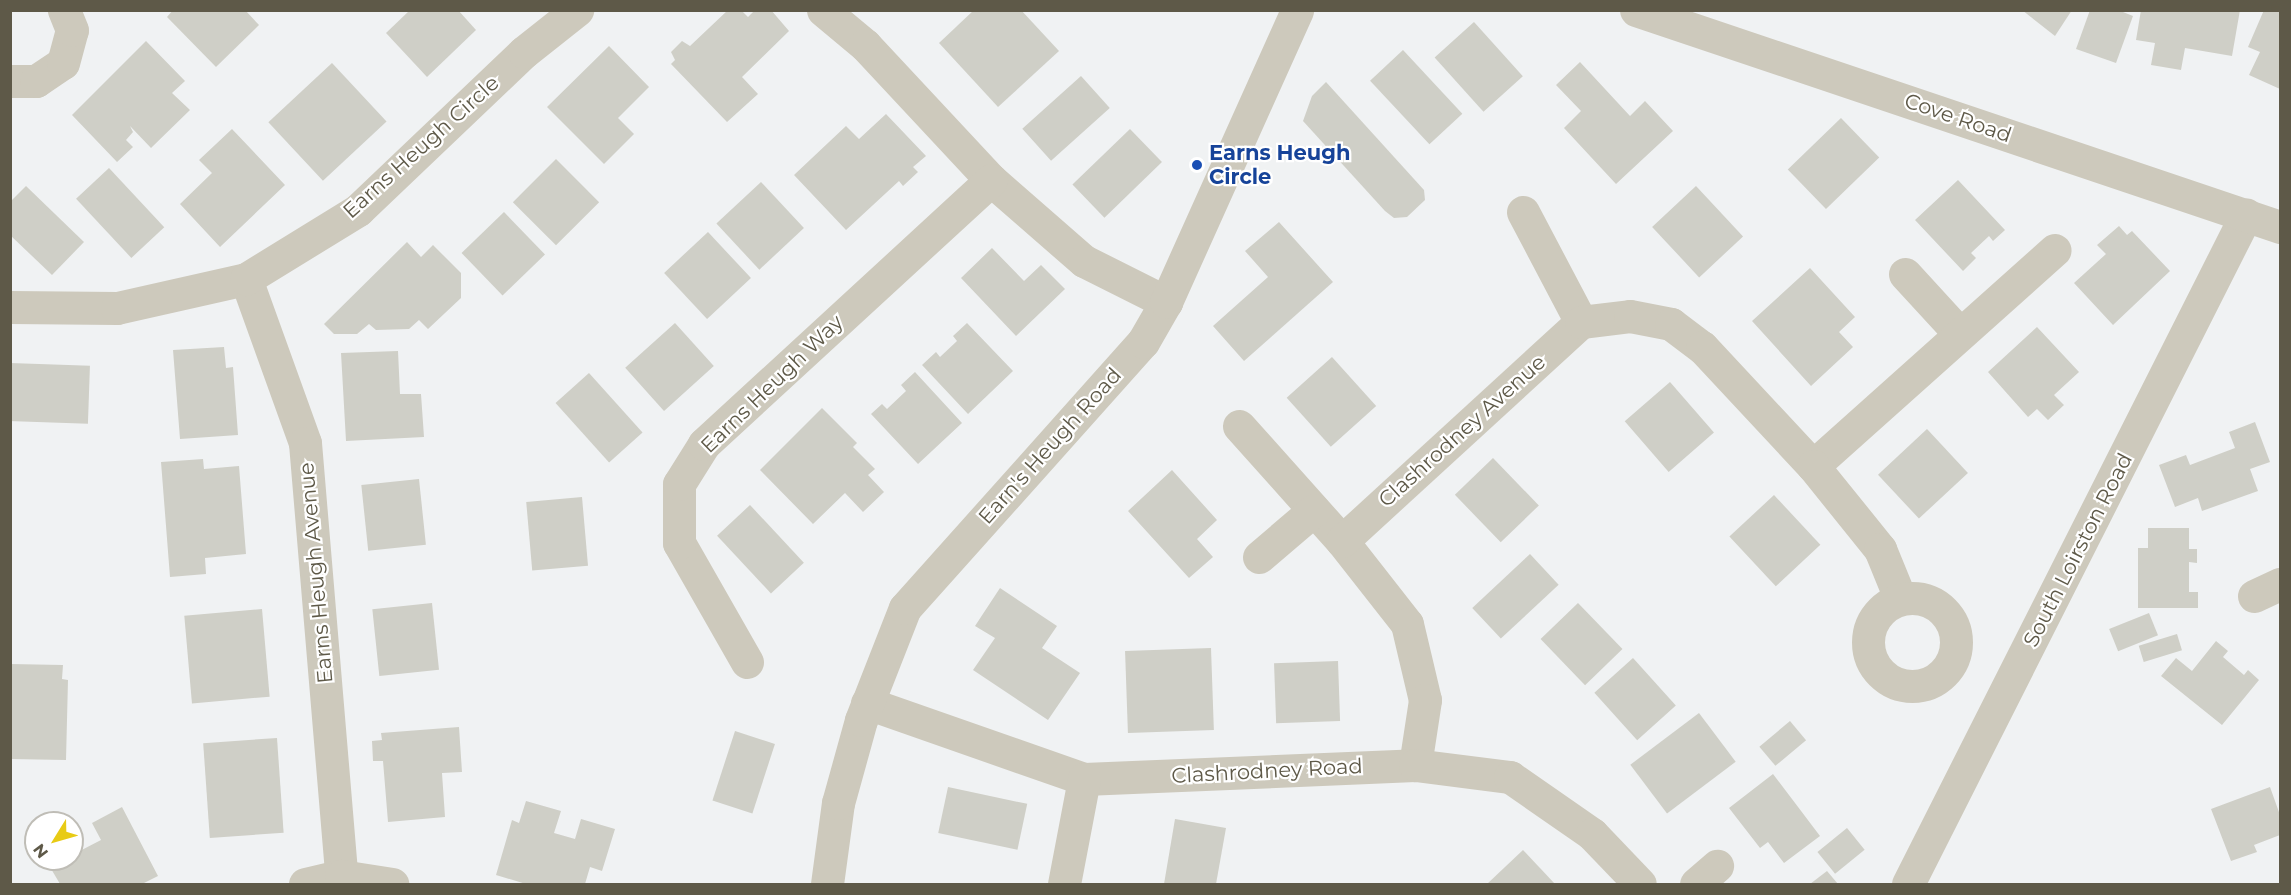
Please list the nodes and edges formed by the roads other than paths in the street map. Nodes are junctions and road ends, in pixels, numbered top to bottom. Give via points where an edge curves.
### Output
1 (64, 10) edge
2 (577, 10) edge
3 (823, 10) edge
4 (1297, 10) edge
5 (1635, 10) edge
6 (10, 81) edge
7 (991, 180) junction
8 (1523, 212) dead end
9 (2246, 215) junction
10 (2280, 227) edge
11 (2055, 250) dead end
12 (1905, 274) dead end
13 (246, 279) junction
14 (1166, 302) junction
15 (10, 307) edge
16 (1581, 322) junction
17 (1960, 334) junction
18 (1239, 426) dead end
19 (1814, 466) junction
20 (1314, 510) junction
21 (1342, 540) junction
22 (1259, 557) dead end
23 (1900, 598) dead end
24 (747, 662) dead end
25 (867, 703) junction
26 (1415, 765) junction
27 (1084, 779) junction
28 (341, 876) junction
29 (305, 885) edge
30 (392, 885) edge
31 (827, 885) edge
32 (1064, 885) edge
33 (1640, 885) edge
34 (1908, 885) edge

1 - 6 street via 72,30 63,63 36,81
2 - 13 street, Earns Heugh Circle via 524,52 357,210
3 - 7 street via 865,45
4 - 14 street, Earn's Heugh Road
5 - 9 street, Cove Road
7 - 14 street via 1083,261
7 - 24 street, Earns Heugh Way via 704,444 679,484 679,543
8 - 16 street
9 - 10 street, Cove Road
9 - 34 street, South Loirston Road
11 - 17 street
12 - 17 street
13 - 15 street, Earns Heugh Circle via 117,308
13 - 28 street, Earns Heugh Avenue via 305,443
14 - 25 street, Earn's Heugh Road via 1143,342 905,608
16 - 19 street via 1630,316 1671,324 1702,347
16 - 21 street, Clashrodney Avenue
17 - 19 street
18 - 20 street
19 - 23 street via 1881,549
20 - 21 street
20 - 22 street
21 - 26 street via 1407,624 1425,700
25 - 27 street, Clashrodney Road
25 - 31 street, Earn's Heugh Road via 838,803
26 - 27 street, Clashrodney Road
26 - 33 street, Clashrodney Road via 1510,777 1592,834
27 - 32 street
28 - 29 street
28 - 30 street

